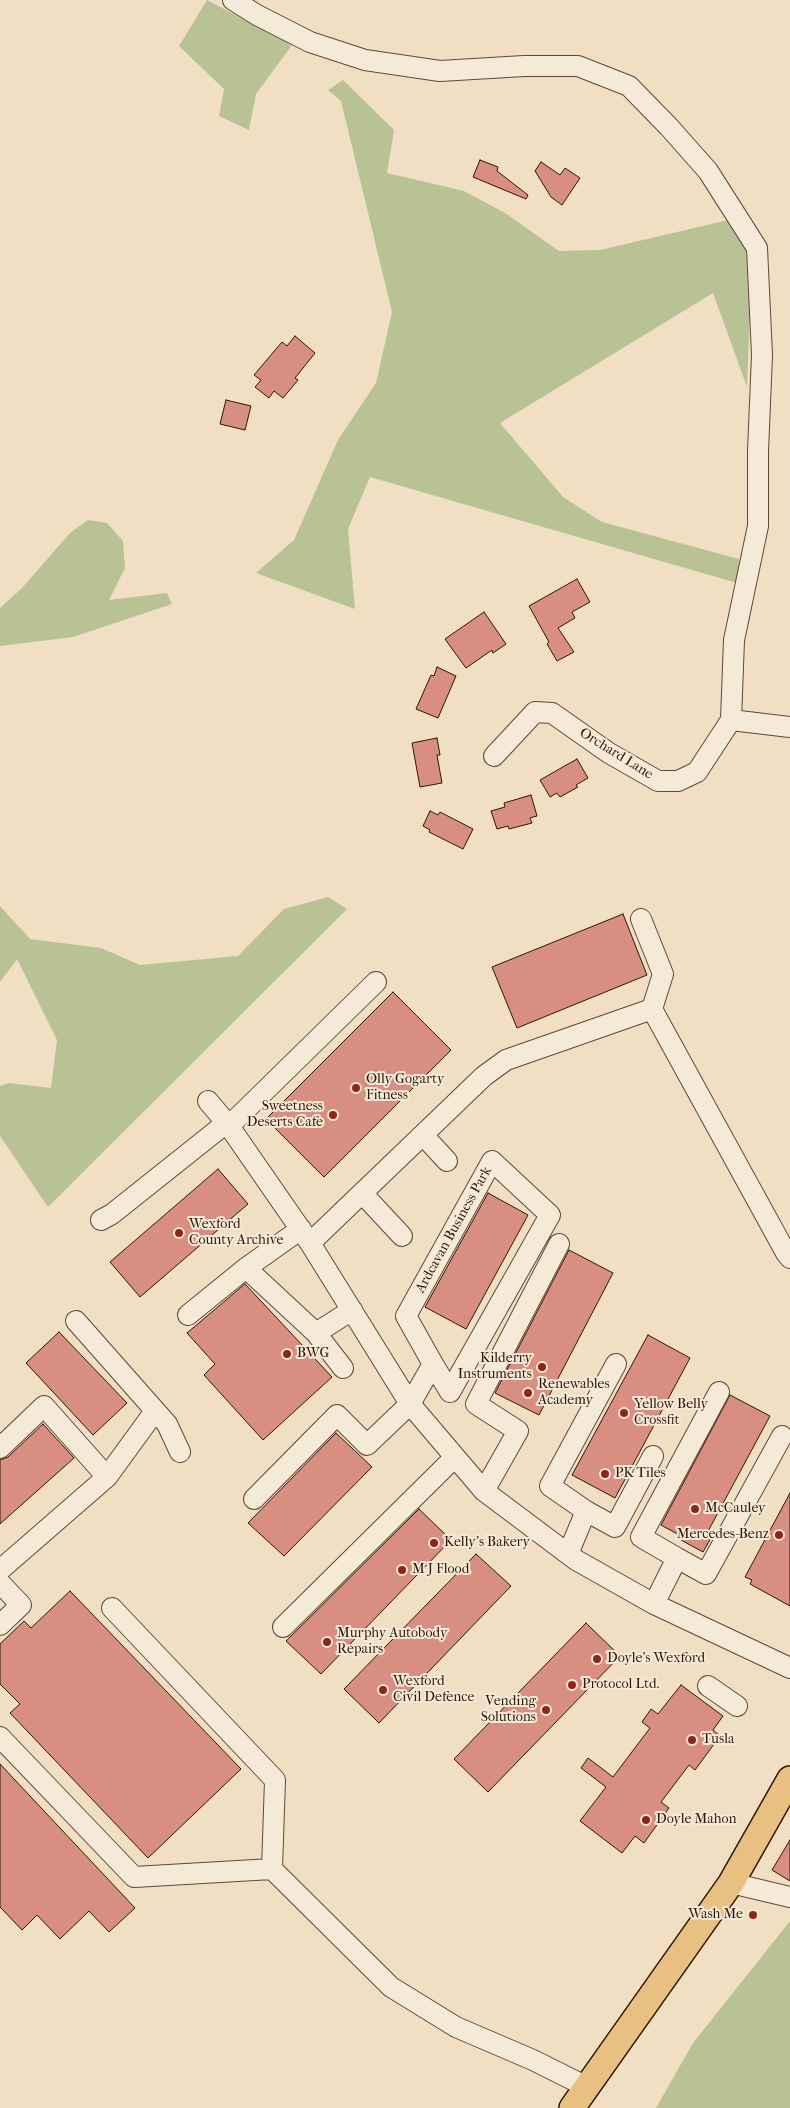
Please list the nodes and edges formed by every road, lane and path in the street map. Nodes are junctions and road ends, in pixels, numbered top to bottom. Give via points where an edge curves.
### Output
1 (233, 0) edge
2 (731, 720) junction
3 (790, 727) edge
4 (494, 756) dead end
5 (641, 919) dead end
6 (376, 982) dead end
7 (652, 1009) junction
8 (208, 1100) dead end
9 (229, 1126) junction
10 (423, 1135) junction
11 (447, 1161) dead end
12 (362, 1193) junction
13 (101, 1220) dead end
14 (306, 1236) junction
15 (402, 1236) dead end
16 (559, 1244) dead end
17 (790, 1258) edge
18 (246, 1268) junction
19 (352, 1310) junction
20 (188, 1314) dead end
21 (76, 1321) dead end
22 (316, 1333) junction
23 (433, 1364) junction
24 (616, 1364) dead end
25 (343, 1368) dead end
26 (719, 1392) dead end
27 (410, 1404) junction
28 (155, 1411) junction
29 (782, 1436) dead end
30 (0, 1448) edge
31 (180, 1452) dead end
32 (455, 1456) junction
33 (654, 1456) dead end
34 (107, 1477) junction
35 (484, 1490) junction
36 (254, 1500) dead end
37 (586, 1511) junction
38 (568, 1554) junction
39 (677, 1558) junction
40 (0, 1570) edge
41 (0, 1582) edge
42 (654, 1604) junction
43 (112, 1608) dead end
44 (0, 1625) edge
45 (283, 1627) dead end
46 (790, 1668) edge
47 (708, 1686) dead end
48 (737, 1706) dead end
49 (0, 1737) edge
50 (786, 1795) edge
51 (272, 1869) junction
52 (731, 1883) junction
53 (790, 1896) edge
54 (587, 2087) junction
55 (572, 2108) edge

1 - 2 street via 310,42 365,60 440,71 578,66 629,86 708,171 757,248 762,354 758,526 734,640
2 - 3 street
2 - 4 street, Orchard Lane via 697,772 678,781 658,780 609,753 552,713 536,712
5 - 7 street via 663,974
6 - 9 street
7 - 10 street via 506,1060 484,1076
7 - 17 street
8 - 9 street
9 - 13 street via 220,1128 139,1196
9 - 14 street
10 - 11 street
10 - 12 street
12 - 14 street
12 - 15 street
14 - 18 street
14 - 19 street
16 - 35 street via 476,1404 518,1431
18 - 20 street
18 - 22 street
19 - 22 street
19 - 27 street
21 - 28 street
22 - 25 street
23 - 23 street, Ardcavan Business Park via 450,1392 550,1215 492,1161 406,1316
23 - 27 street
24 - 37 street via 550,1486
26 - 39 street via 641,1537
27 - 32 street
27 - 36 street via 367,1444 337,1415
28 - 31 street via 167,1424
28 - 34 street
29 - 39 street via 706,1574
30 - 34 street via 44,1406
32 - 35 street
32 - 45 street
33 - 37 street via 615,1527
34 - 40 street
35 - 38 street
37 - 38 street
38 - 42 street
39 - 42 street
41 - 44 street via 21,1605
42 - 46 street
43 - 51 street via 275,1780
47 - 48 street
49 - 51 street via 134,1877
50 - 52 main road
51 - 54 street via 391,1987 456,2027
52 - 53 street
52 - 54 main road
54 - 55 main road

